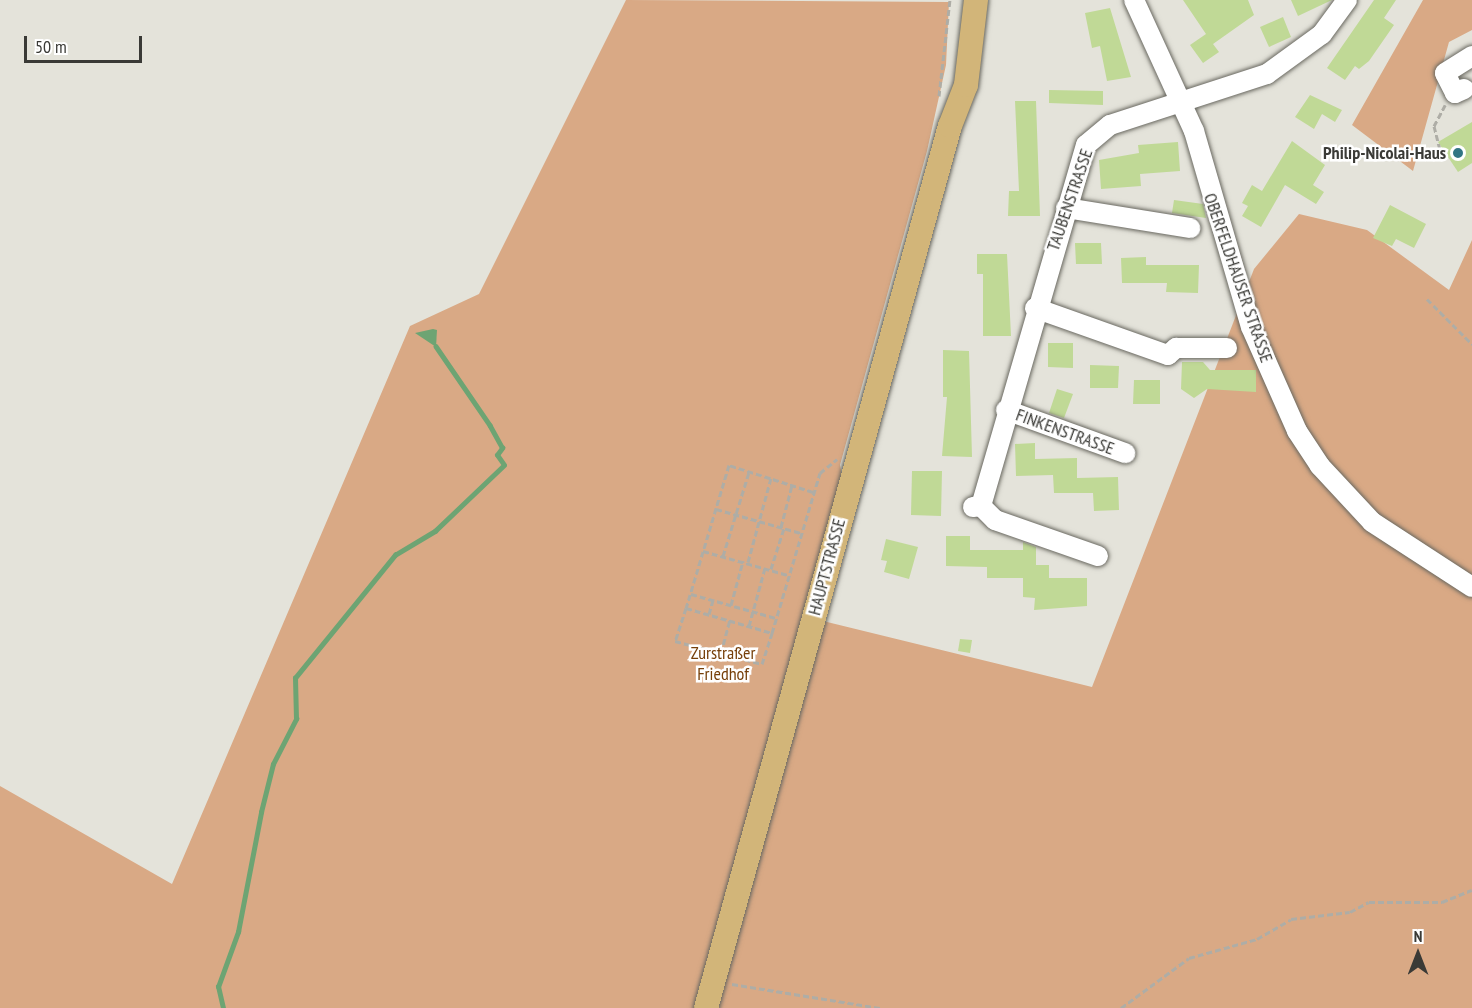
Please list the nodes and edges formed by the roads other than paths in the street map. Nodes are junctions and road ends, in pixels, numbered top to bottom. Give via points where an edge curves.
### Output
1 (963, 0) edge
2 (976, 0) edge
3 (1134, 0) edge
4 (1347, 0) edge
5 (1472, 56) edge
6 (1459, 91) road end
7 (1181, 101) junction
8 (950, 126) junction
9 (1066, 208) junction
10 (1190, 228) dead end
11 (1035, 308) junction
12 (1227, 348) dead end
13 (1006, 410) junction
14 (1125, 453) dead end
15 (1098, 556) dead end
16 (1472, 587) edge
17 (706, 1008) edge

1 - 8 main road, HAUPTSTRASSE
2 - 8 main road, HAUPTSTRASSE via 966,85
3 - 7 street, OBERFELDHAUSER STRASSE
4 - 7 street, TAUBENSTRASSE via 1322,34 1267,74
5 - 6 street via 1445,74
7 - 9 street, TAUBENSTRASSE via 1110,124 1086,145
7 - 16 street, OBERFELDHAUSER STRASSE via 1251,327 1297,430 1320,466 1372,522
8 - 17 main road, HAUPTSTRASSE
9 - 10 street
9 - 11 street, TAUBENSTRASSE
11 - 12 street via 1168,355 1176,348
11 - 13 street, TAUBENSTRASSE
13 - 14 street, FINKENSTRASSE
13 - 15 street, TAUBENSTRASSE via 977,507 995,520

